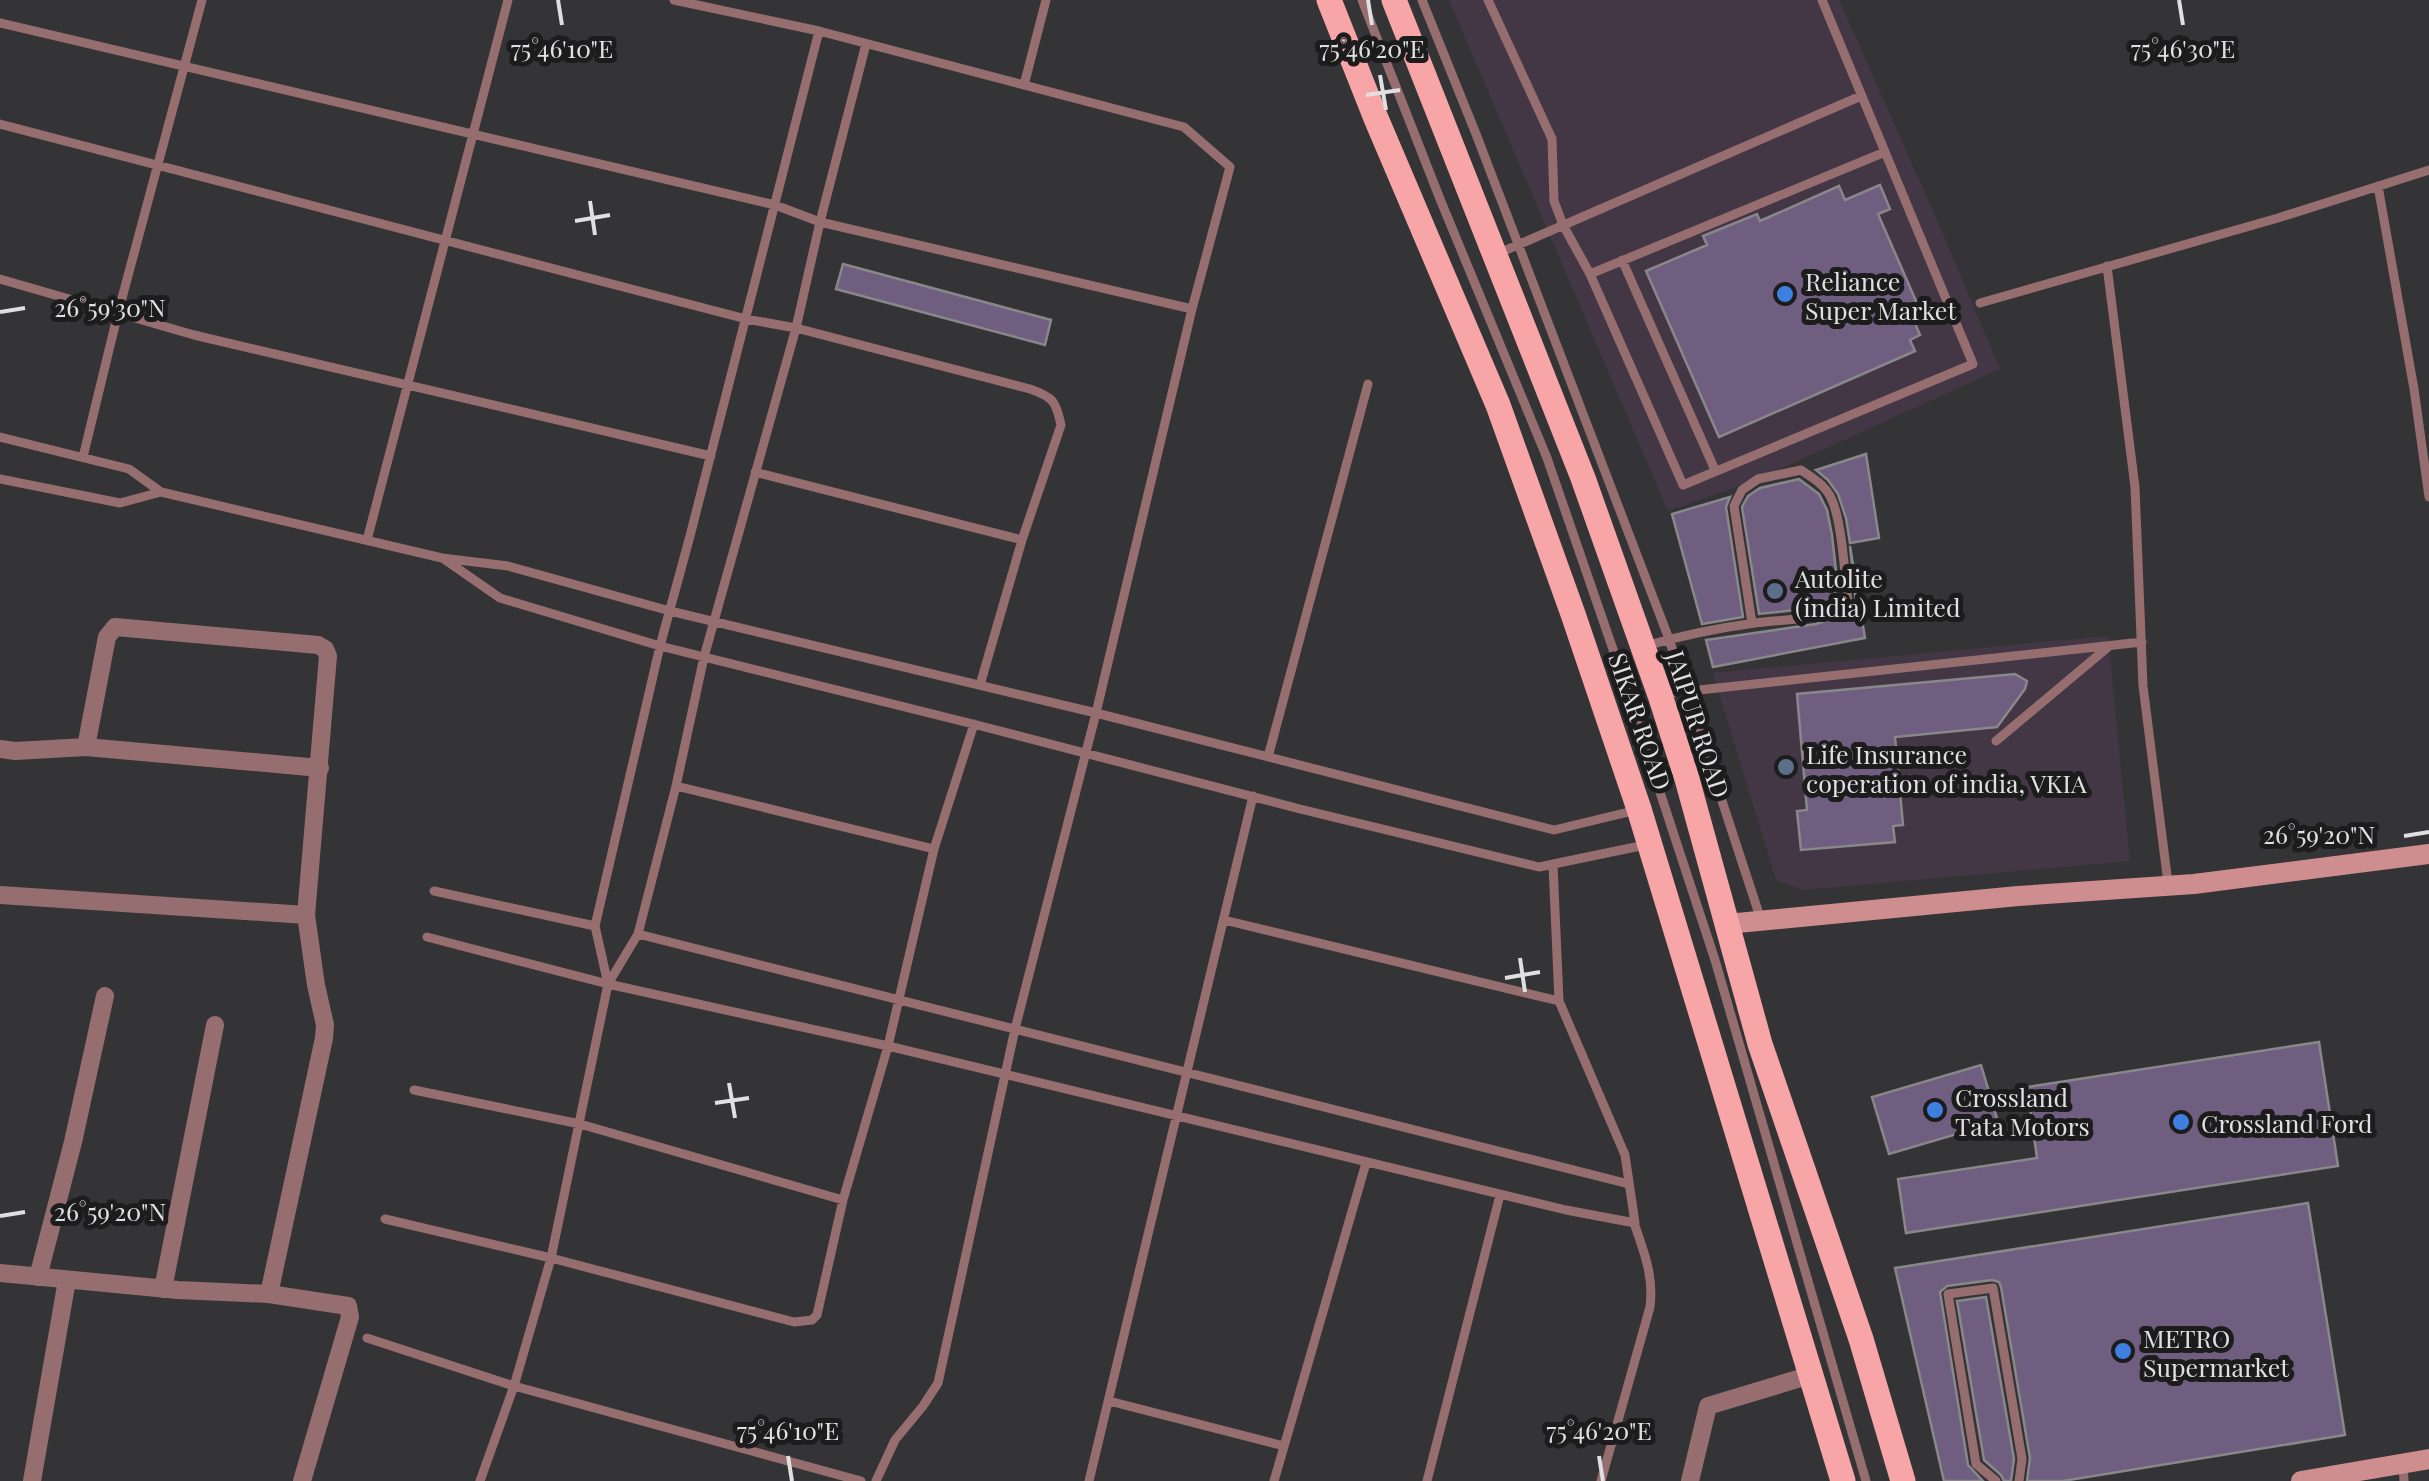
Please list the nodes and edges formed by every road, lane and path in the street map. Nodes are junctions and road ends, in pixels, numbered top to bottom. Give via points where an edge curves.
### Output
1 (202, 0) edge
2 (508, 0) edge
3 (674, 0) edge
4 (1046, 0) edge
5 (1330, 0) edge
6 (1362, 0) edge
7 (1394, 0) edge
8 (1422, 0) edge
9 (1488, 0) edge
10 (1822, 0) edge
11 (0, 23) edge
12 (819, 31) junction
13 (866, 44) junction
14 (184, 66) junction
15 (1024, 85) junction
16 (1861, 96) junction
17 (0, 124) edge
18 (473, 134) junction
19 (1885, 152) junction
20 (158, 165) junction
21 (2429, 170) edge
22 (2378, 186) junction
23 (774, 205) junction
24 (820, 222) junction
25 (1563, 224) junction
26 (445, 240) junction
27 (1518, 245) junction
28 (1494, 256) junction
29 (1622, 260) junction
30 (2107, 266) junction
31 (1590, 274) junction
32 (0, 279) edge
33 (1980, 303) dead end
34 (1192, 310) junction
35 (118, 313) junction
36 (746, 319) junction
37 (796, 328) junction
38 (1368, 384) dead end
39 (407, 385) junction
40 (0, 436) edge
41 (711, 456) junction
42 (83, 457) junction
43 (1715, 470) junction
44 (755, 472) junction
45 (0, 478) edge
46 (161, 492) junction
47 (2429, 497) edge
48 (367, 540) junction
49 (1022, 540) junction
50 (442, 558) junction
51 (670, 611) junction
52 (714, 622) junction
53 (1752, 623) junction
54 (1669, 639) junction
55 (2142, 642) junction
56 (2110, 645) junction
57 (660, 646) junction
58 (1642, 647) junction
59 (704, 657) junction
60 (980, 685) junction
61 (1688, 691) junction
62 (1660, 695) junction
63 (1096, 714) junction
64 (974, 724) junction
65 (1996, 741) dead end
66 (86, 747) junction
67 (0, 749) edge
68 (1086, 753) junction
69 (1268, 757) junction
70 (320, 768) junction
71 (676, 786) junction
72 (1253, 796) junction
73 (1639, 810) junction
74 (1649, 844) junction
75 (934, 849) junction
76 (2429, 854) edge
77 (1553, 866) junction
78 (2168, 886) junction
79 (434, 891) dead end
80 (0, 894) edge
81 (306, 915) junction
82 (1224, 920) junction
83 (1761, 920) junction
84 (1727, 924) junction
85 (595, 926) junction
86 (638, 934) junction
87 (428, 937) dead end
88 (608, 984) junction
89 (105, 996) dead end
90 (899, 1000) junction
91 (1559, 1001) junction
92 (215, 1025) dead end
93 (1015, 1030) junction
94 (888, 1046) junction
95 (1186, 1072) junction
96 (1004, 1075) junction
97 (414, 1090) dead end
98 (1176, 1117) junction
99 (580, 1124) junction
100 (1366, 1163) junction
101 (1629, 1184) junction
102 (1500, 1194) junction
103 (843, 1200) junction
104 (385, 1220) dead end
105 (1634, 1223) junction
106 (550, 1258) junction
107 (0, 1273) edge
108 (38, 1277) junction
109 (67, 1280) junction
110 (163, 1289) junction
111 (269, 1294) junction
112 (367, 1338) dead end
113 (1810, 1375) junction
114 (514, 1386) junction
115 (1109, 1401) junction
116 (1284, 1446) junction
117 (2429, 1460) edge
118 (2404, 1472) edge
119 (32, 1481) edge
120 (302, 1481) edge
121 (480, 1481) edge
122 (861, 1481) edge
123 (876, 1481) edge
124 (1089, 1481) edge
125 (1274, 1481) edge
126 (1427, 1481) edge
127 (1601, 1481) edge
128 (1690, 1481) edge
129 (1843, 1481) edge
130 (1866, 1481) edge
131 (1902, 1481) edge
132 (1996, 1481) edge
133 (2019, 1481) edge
134 (2301, 1481) edge

1 - 14 lane
2 - 18 lane
3 - 12 lane
4 - 15 lane
5 - 73 main road, SIKAR ROAD via 1498,406
6 - 130 lane via 1547,458 1616,658 1715,960
7 - 28 main road, JAIPUR ROAD
8 - 27 lane
9 - 25 lane via 1552,139 1554,201
10 - 16 lane
11 - 14 lane
12 - 13 lane
12 - 23 lane
13 - 15 lane
13 - 24 lane
14 - 18 lane
14 - 20 lane
15 - 34 lane via 1184,127 1230,167
16 - 19 lane
16 - 25 lane
17 - 20 lane
18 - 23 lane
18 - 26 lane
19 - 29 lane
19 - 43 lane via 1973,364
20 - 26 lane
20 - 35 lane
21 - 22 lane
22 - 30 lane
22 - 47 lane
23 - 24 lane
23 - 36 lane
24 - 34 lane
24 - 37 lane
25 - 27 lane
25 - 31 lane
26 - 36 lane
26 - 39 lane
27 - 28 lane
27 - 54 lane
28 - 58 main road, JAIPUR ROAD
29 - 31 lane
29 - 43 lane
30 - 33 lane
30 - 55 lane via 2135,487
31 - 43 lane via 1683,485
32 - 35 lane
34 - 63 lane
35 - 39 lane
35 - 42 lane
36 - 37 lane
36 - 41 lane
37 - 44 lane
37 - 49 lane via 1049,396 1061,425
38 - 69 lane
39 - 41 lane
39 - 48 lane
40 - 42 lane
41 - 51 lane
42 - 46 lane via 129,469
44 - 49 lane
44 - 52 lane
45 - 46 lane via 120,502
46 - 48 lane
48 - 50 lane
49 - 60 lane
50 - 51 lane via 508,566
50 - 57 lane via 500,598
51 - 52 lane
51 - 57 lane
52 - 59 lane
52 - 60 lane
53 - 53 lane via 1816,616 1848,604 1832,500 1802,470 1758,478 1734,506
53 - 54 lane
54 - 58 lane
54 - 61 lane
55 - 56 lane
55 - 78 lane
56 - 61 lane
56 - 65 lane
57 - 59 lane
57 - 85 lane
58 - 62 main road, JAIPUR ROAD
59 - 64 lane
59 - 71 lane
60 - 63 lane
61 - 62 lane
61 - 83 lane
62 - 84 main road, JAIPUR ROAD
63 - 68 lane
63 - 69 lane
64 - 68 lane
64 - 75 lane
66 - 67 street
66 - 70 street
66 - 70 street via 107,637 120,626 318,644 329,661
68 - 72 lane
68 - 93 lane
69 - 73 lane via 1554,830
70 - 81 street
71 - 75 lane
71 - 86 lane
72 - 77 lane
72 - 82 lane
73 - 74 main road, SIKAR ROAD
74 - 77 lane
74 - 113 main road, SIKAR ROAD
75 - 90 lane
76 - 78 street
77 - 91 lane
78 - 83 street
79 - 85 lane
80 - 81 street
81 - 111 street via 324,1038
82 - 91 lane
82 - 95 lane
83 - 84 street
84 - 131 main road, JAIPUR ROAD
85 - 88 lane
86 - 88 lane
86 - 90 lane
87 - 88 lane
88 - 94 lane
88 - 99 lane
89 - 108 street
90 - 93 lane
90 - 94 lane
91 - 101 lane via 1625,1155
92 - 110 street
93 - 95 lane
93 - 96 lane
94 - 96 lane
94 - 103 lane
95 - 98 lane
95 - 101 lane
96 - 98 lane
96 - 123 lane via 938,1383 895,1440
97 - 99 lane
98 - 100 lane
98 - 115 lane
99 - 103 lane
99 - 106 lane
100 - 102 lane
100 - 116 lane
101 - 105 lane
102 - 105 lane
102 - 126 lane
103 - 106 lane via 817,1314 806,1322
104 - 106 lane
105 - 127 lane via 1651,1297
106 - 114 lane
107 - 108 street
108 - 109 street
109 - 110 street
109 - 119 street
110 - 111 street
111 - 120 street via 341,1304 350,1311
112 - 114 lane
113 - 128 street via 1708,1406
113 - 129 main road, SIKAR ROAD
114 - 121 lane
114 - 122 lane
115 - 116 lane
115 - 124 lane
116 - 125 lane
117 - 118 street
118 - 134 street
132 - 133 lane via 1976,1464 1948,1294 1992,1288 2022,1459

